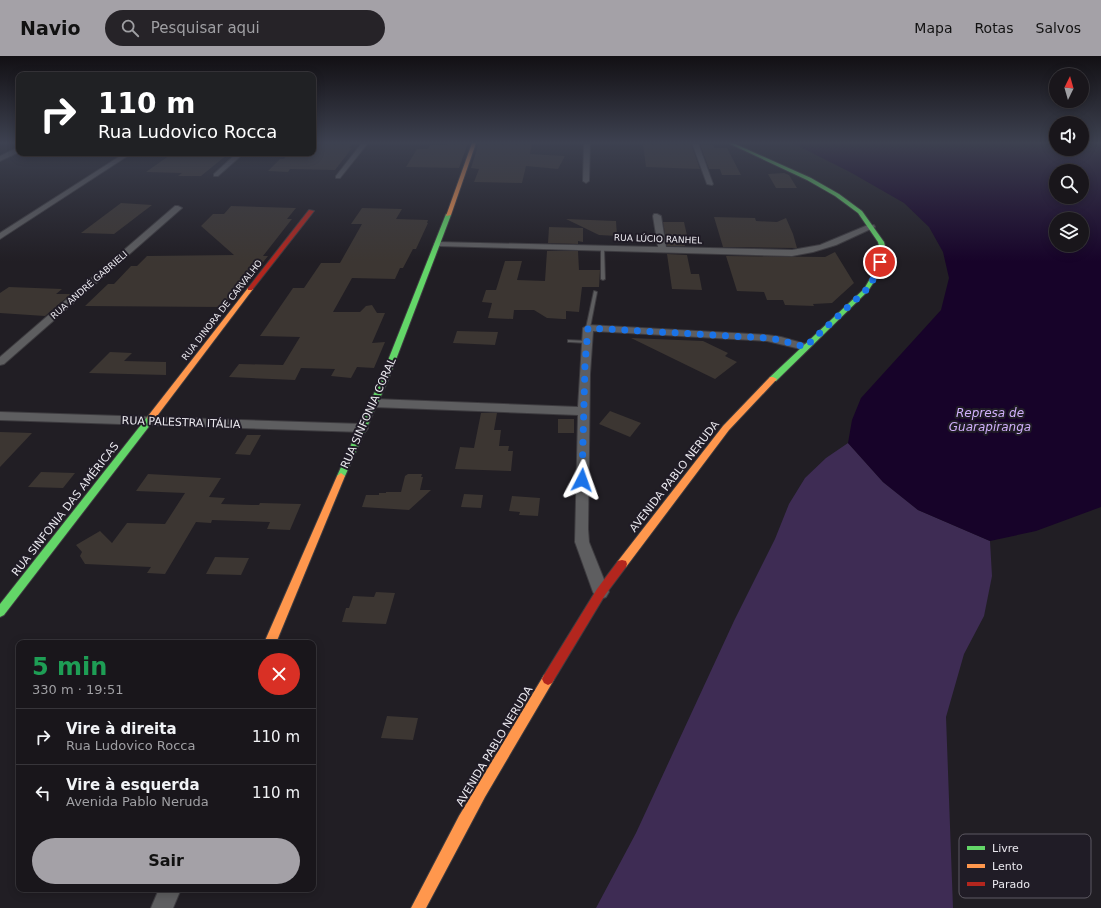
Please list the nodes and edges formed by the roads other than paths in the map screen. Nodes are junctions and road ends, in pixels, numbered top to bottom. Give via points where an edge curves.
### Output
1 (83, 183) edge
2 (459, 183) edge
3 (816, 183) edge
4 (178, 208) dead end
5 (311, 211) dead end
6 (657, 216) dead end
7 (871, 227) junction
8 (0, 237) edge
9 (438, 244) junction
10 (602, 248) junction
11 (662, 249) junction
12 (603, 279) dead end
13 (595, 292) dead end
14 (588, 328) junction
15 (570, 341) dead end
16 (587, 342) junction
17 (805, 347) junction
18 (0, 362) edge
19 (374, 403) junction
20 (584, 411) junction
21 (0, 416) edge
22 (149, 421) junction
23 (362, 428) junction
24 (601, 592) junction
25 (0, 612) edge
26 (271, 640) edge
27 (169, 892) edge
28 (162, 908) edge
29 (418, 908) edge

1 - 8 street
2 - 9 street, RUA SINFONIA CORAL
3 - 7 street, AVENIDA PABLO NERUDA via 860,212
4 - 18 street, RUA ANDRÉ GABRIELI
5 - 22 street, RUA DINORA DE CARVALHO
6 - 11 street
7 - 11 street, RUA LÚCIO RANHEL via 832,245 809,252
7 - 17 street, AVENIDA PABLO NERUDA via 883,250 874,278 866,290
9 - 10 street, RUA LÚCIO RANHEL
9 - 19 street, RUA SINFONIA CORAL
10 - 11 street, RUA LÚCIO RANHEL
10 - 12 lane
13 - 14 lane
14 - 16 street
14 - 17 street via 767,338
15 - 16 lane
16 - 20 street
17 - 24 street, AVENIDA PABLO NERUDA via 726,428
19 - 20 street
19 - 23 street, RUA SINFONIA CORAL
20 - 24 street via 582,542
21 - 22 street, RUA PALESTRA ITÁLIA
22 - 23 street, RUA PALESTRA ITÁLIA
22 - 25 street, RUA SINFONIA DAS AMÉRICAS
23 - 26 street, RUA SINFONIA CORAL
24 - 29 street, AVENIDA PABLO NERUDA via 494,767
27 - 28 street

